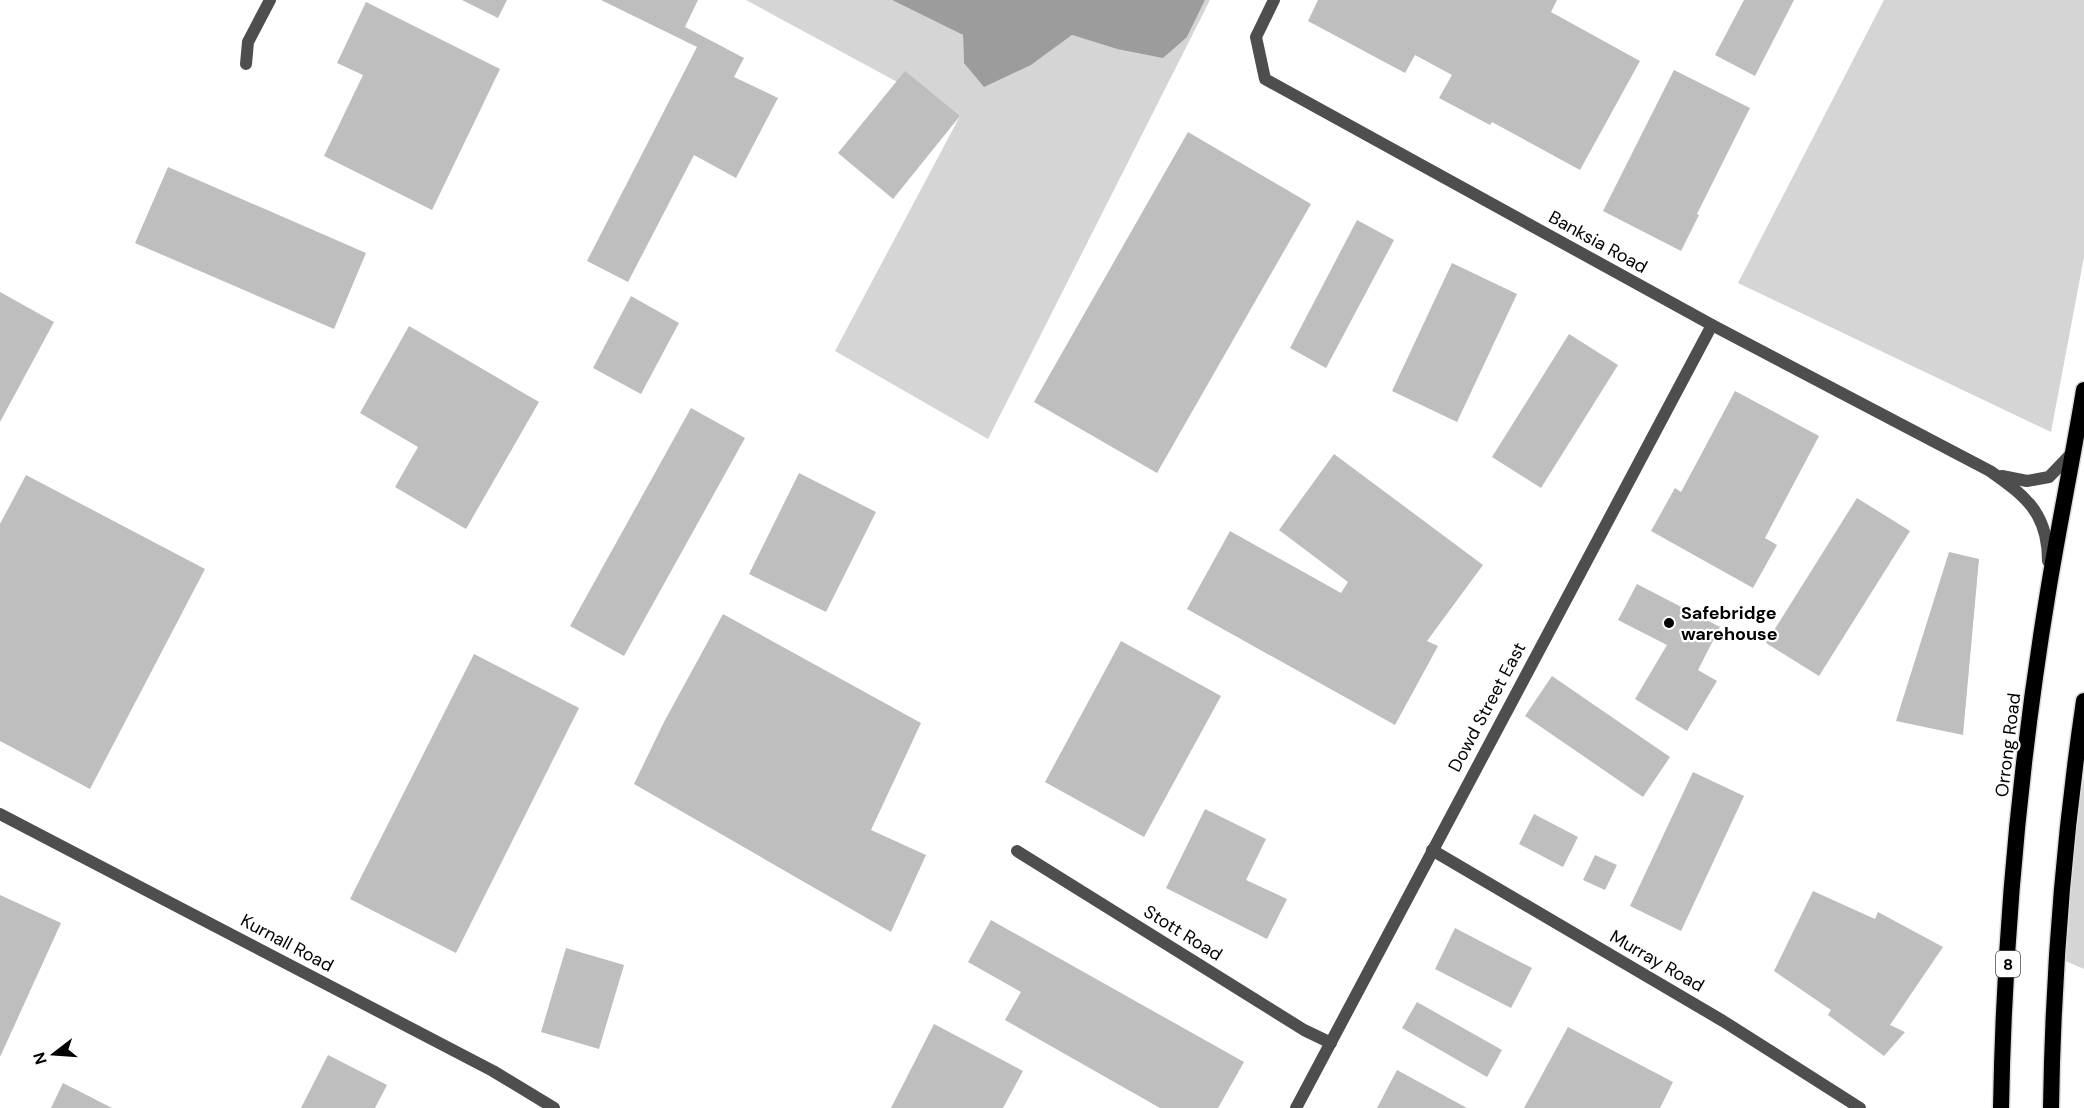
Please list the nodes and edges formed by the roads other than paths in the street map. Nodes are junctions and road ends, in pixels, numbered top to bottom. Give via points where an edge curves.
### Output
1 (270, 0) edge
2 (1274, 0) edge
3 (246, 64) dead end
4 (1712, 325) junction
5 (2084, 390) edge
6 (2074, 451) junction
7 (1990, 471) junction
8 (2047, 592) junction
9 (2084, 701) edge
10 (0, 814) edge
11 (1432, 850) junction
12 (1017, 851) dead end
13 (1331, 1043) junction
14 (2001, 1106) edge
15 (554, 1108) edge
16 (1296, 1108) edge
17 (1860, 1108) edge
18 (2051, 1108) edge

1 - 3 street via 248,42
2 - 4 street, Banksia Road via 1256,37 1265,79
4 - 7 street, Banksia Road
4 - 11 street, Dowd Street East
5 - 6 highway, Orrong Road / 8
6 - 7 street, Banksia Road via 2049,477 2027,481
6 - 8 highway, Orrong Road / 8
7 - 8 street, Banksia Road via 2028,502 2042,522 2048,542
8 - 14 highway, Orrong Road / 8 via 2019,820
9 - 18 highway via 2063,866 2052,1016
10 - 15 street, Kurnall Road via 492,1071
11 - 13 street, Dowd Street East
11 - 17 street, Murray Road via 1723,1021
12 - 13 street, Stott Road
13 - 16 street, Dowd Street East

